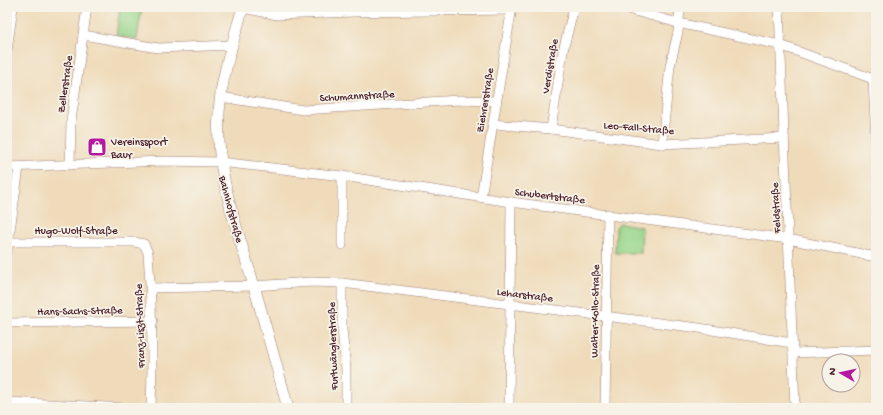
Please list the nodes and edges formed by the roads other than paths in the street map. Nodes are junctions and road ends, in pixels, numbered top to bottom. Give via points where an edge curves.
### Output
1 (12, 7) edge
2 (87, 7) edge
3 (243, 7) edge
4 (574, 7) edge
5 (620, 7) edge
6 (680, 7) edge
7 (779, 7) edge
8 (512, 9) edge
9 (678, 23) junction
10 (83, 35) junction
11 (232, 45) junction
12 (780, 45) junction
13 (7, 51) edge
14 (875, 80) edge
15 (220, 97) junction
16 (496, 101) junction
17 (493, 124) junction
18 (551, 129) junction
19 (784, 138) junction
20 (876, 142) edge
21 (662, 144) junction
22 (220, 162) junction
23 (70, 165) junction
24 (7, 167) edge
25 (19, 167) junction
26 (342, 176) junction
27 (481, 197) junction
28 (511, 202) junction
29 (608, 214) junction
30 (788, 239) junction
31 (144, 244) joint
32 (342, 245) dead end
33 (8, 246) edge
34 (876, 257) edge
35 (342, 283) junction
36 (254, 286) junction
37 (151, 288) junction
38 (509, 304) junction
39 (606, 316) junction
40 (153, 321) junction
41 (7, 322) edge
42 (792, 343) junction
43 (876, 350) edge
44 (793, 354) junction
45 (7, 402) edge
46 (104, 408) edge
47 (126, 408) edge
48 (151, 408) edge
49 (288, 408) edge
50 (346, 408) edge
51 (509, 408) edge
52 (605, 408) edge
53 (795, 408) edge

1 - 13 street
2 - 10 street, Zellerstraße
3 - 8 street via 277,15
3 - 11 main road, Bahnhofstraße
4 - 18 street, Verdistraße via 563,51
5 - 9 street
6 - 9 street
7 - 12 street, Feldstraße
8 - 16 street, Ziehrerstraße
9 - 12 street
9 - 21 street via 670,66
10 - 11 street via 158,48
10 - 23 street, Zellerstraße via 71,120
11 - 15 main road, Bahnhofstraße
12 - 14 street
12 - 19 street, Feldstraße
14 - 20 street
15 - 16 street, Schumannstraße via 303,110 458,100
15 - 22 main road, Bahnhofstraße
16 - 17 street, Ziehrerstraße
17 - 18 street, Leo-Fall-Straße
17 - 27 street, Ziehrerstraße
18 - 21 street, Leo-Fall-Straße
19 - 21 street, Leo-Fall-Straße
19 - 30 street, Feldstraße
22 - 23 street, Schubertstraße via 164,161
22 - 26 street, Schubertstraße
22 - 36 main road, Bahnhofstraße
23 - 25 street, Schubertstraße
24 - 25 street, Schubertstraße
25 - 33 street
26 - 27 street, Schubertstraße
26 - 32 street
27 - 28 street, Schubertstraße
28 - 29 street, Schubertstraße
28 - 38 street
29 - 30 street, Schubertstraße
29 - 39 street, Walter-Kollo-Straße
30 - 34 street, Schubertstraße
30 - 42 street, Feldstraße
31 - 33 street, Hugo-Wolf-Straße via 134,242
31 - 37 street, Franz-Liszt-Straße via 148,251
35 - 36 street, Leharstraße via 311,282
35 - 38 street, Leharstraße
35 - 50 street, Furtwänglerstraße
36 - 37 street, Leharstraße
36 - 49 main road, Bahnhofstraße
37 - 40 street, Franz-Liszt-Straße
38 - 39 street, Leharstraße
38 - 51 street
39 - 42 street, Leharstraße
39 - 52 street, Walter-Kollo-Straße
40 - 41 street, Hans-Sachs-Straße
40 - 48 street, Franz-Liszt-Straße
42 - 44 street, Feldstraße
43 - 44 street
44 - 53 street, Feldstraße
45 - 46 street
46 - 47 street

